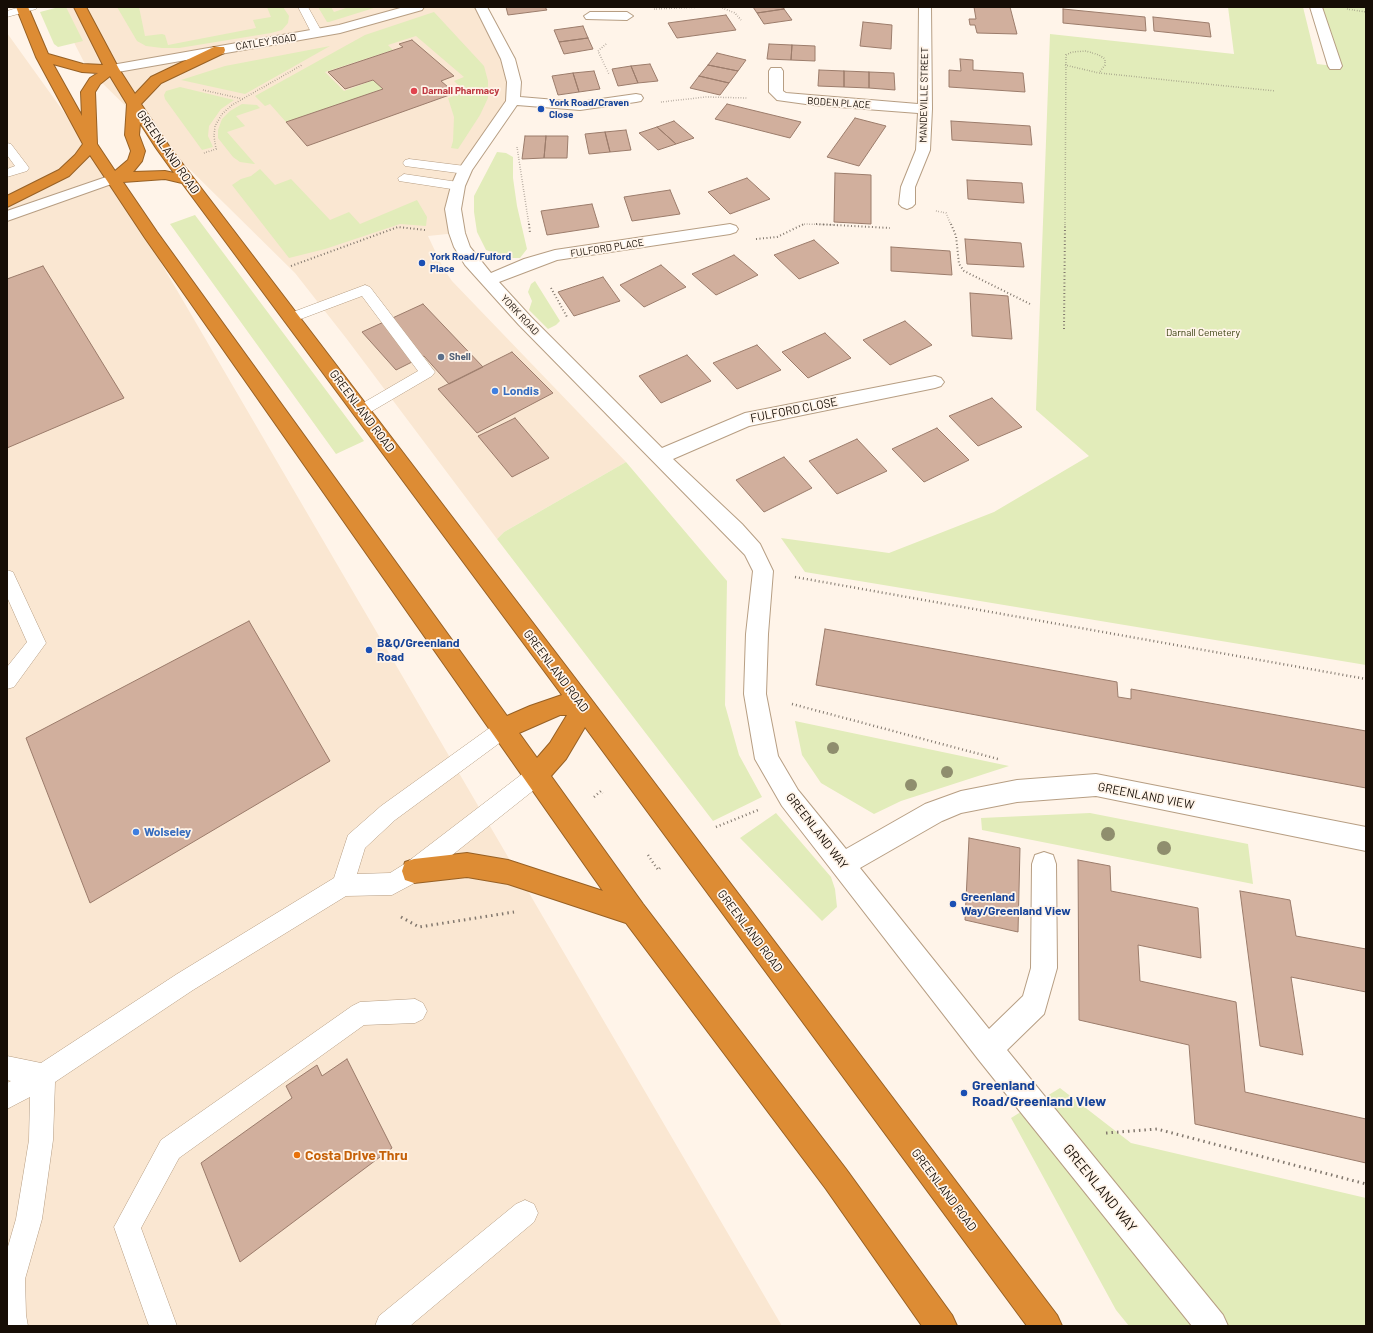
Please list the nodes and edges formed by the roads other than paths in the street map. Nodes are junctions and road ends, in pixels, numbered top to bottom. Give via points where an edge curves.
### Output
1 (80, 7) edge
2 (303, 7) edge
3 (418, 7) edge
4 (481, 7) edge
5 (925, 7) edge
6 (1316, 7) edge
7 (26, 8) edge
8 (628, 11) edge
9 (7, 14) edge
10 (590, 16) dead end
11 (629, 32) road end
12 (317, 34) junction
13 (219, 50) junction
14 (43, 57) junction
15 (1335, 66) dead end
16 (112, 69) junction
17 (776, 71) dead end
18 (636, 98) road end
19 (512, 101) junction
20 (134, 104) junction
21 (925, 109) junction
22 (90, 144) junction
23 (7, 146) edge
24 (409, 163) dead end
25 (465, 170) junction
26 (7, 173) edge
27 (404, 178) dead end
28 (112, 179) junction
29 (187, 180) junction
30 (458, 186) junction
31 (7, 202) edge
32 (907, 204) road end
33 (7, 216) edge
34 (730, 229) road end
35 (488, 281) junction
36 (290, 318) junction
37 (935, 382) dead end
38 (362, 411) junction
39 (659, 457) junction
40 (763, 572) joint
41 (7, 577) edge
42 (7, 681) edge
43 (583, 706) junction
44 (502, 730) junction
45 (537, 775) junction
46 (1366, 839) edge
47 (843, 864) junction
48 (1044, 864) dead end
49 (414, 871) junction
50 (343, 885) junction
51 (634, 913) junction
52 (415, 1011) dead end
53 (988, 1049) junction
54 (7, 1068) edge
55 (43, 1076) junction
56 (7, 1097) edge
57 (525, 1213) dead end
58 (14, 1326) edge
59 (163, 1326) edge
60 (388, 1326) edge
61 (941, 1326) edge
62 (1046, 1326) edge
63 (1212, 1326) edge

1 - 16 highway, GREENLAND ROAD
2 - 12 lane
3 - 12 street, CATLEY ROAD
4 - 19 street, YORK ROAD via 508,59 514,82
5 - 21 street, MANDEVILLE STREET
6 - 15 street
7 - 9 lane
7 - 14 highway
8 - 10 street
8 - 11 street
12 - 13 street, CATLEY ROAD
13 - 16 street, CATLEY ROAD
13 - 20 highway via 156,80
14 - 16 highway via 82,68
14 - 22 highway
16 - 20 highway, GREENLAND ROAD
16 - 22 highway via 95,81 88,92
17 - 21 street, BODEN PLACE via 776,92 782,97
18 - 19 street via 580,106
19 - 25 street, YORK ROAD
20 - 28 highway via 132,135 138,150 135,161 127,170
20 - 29 highway, GREENLAND ROAD
21 - 32 street, MANDEVILLE STREET via 922,150 908,187
22 - 28 highway
22 - 31 highway via 64,173
23 - 26 lane via 23,168
24 - 25 lane
25 - 30 street, YORK ROAD
27 - 30 lane
28 - 29 highway via 165,175
28 - 33 street
28 - 44 highway
29 - 36 highway, GREENLAND ROAD
30 - 35 street, YORK ROAD via 453,209 457,233 470,261
34 - 35 street, FULFORD PLACE via 555,255
35 - 39 street, YORK ROAD
36 - 38 highway, GREENLAND ROAD
36 - 38 lane via 365,290 427,372
37 - 39 street, FULFORD CLOSE via 745,420
38 - 43 highway, GREENLAND ROAD
39 - 40 street, YORK ROAD via 735,530 753,550
40 - 47 street, GREENLAND WAY via 755,694 767,759 790,798
41 - 42 lane via 37,643
43 - 44 highway via 560,705 538,712
43 - 45 highway via 572,730
43 - 62 highway, GREENLAND ROAD
44 - 45 highway
44 - 50 lane via 388,813 356,842
45 - 49 lane
45 - 51 highway
46 - 47 street, GREENLAND VIEW via 1096,785 1017,791 961,802 907,826
47 - 53 street, GREENLAND WAY
48 - 53 street via 1044,968 1034,1004
49 - 50 lane via 392,884
49 - 51 highway via 466,865 508,872
50 - 55 lane via 185,982
51 - 61 highway via 836,1179
52 - 59 lane via 360,1014 170,1149 127,1227
53 - 63 street, GREENLAND WAY
54 - 55 lane
55 - 56 lane
55 - 58 lane via 38,1164 29,1219 12,1279
57 - 60 lane

